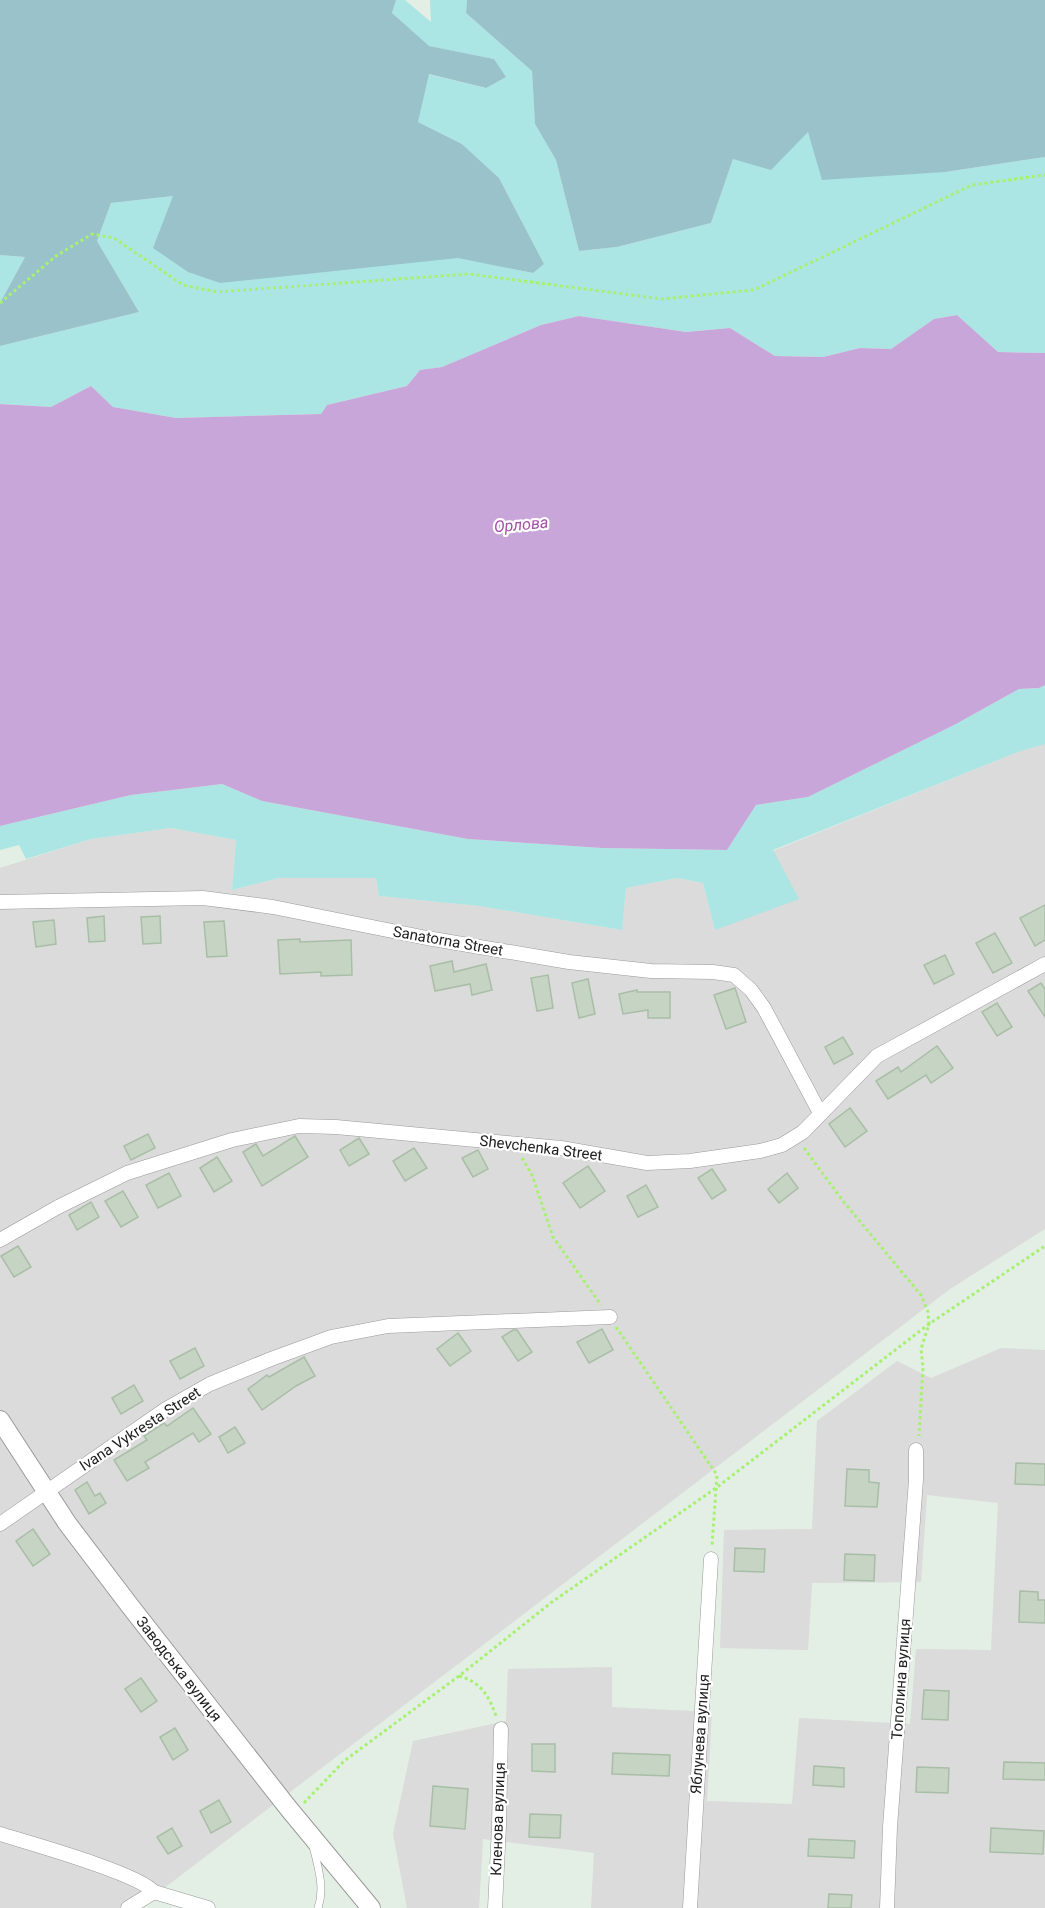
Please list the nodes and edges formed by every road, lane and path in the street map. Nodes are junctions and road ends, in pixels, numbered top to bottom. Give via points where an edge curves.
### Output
1 (1045, 175) edge
2 (0, 303) edge
3 (0, 902) edge
4 (1045, 964) edge
5 (820, 1113) junction
6 (796, 1137) junction
7 (0, 1240) edge
8 (1045, 1246) edge
9 (609, 1317) dead end
10 (929, 1324) junction
11 (0, 1420) edge
12 (917, 1445) joint
13 (716, 1488) junction
14 (46, 1492) junction
15 (0, 1524) edge
16 (711, 1559) joint
17 (459, 1676) junction
18 (501, 1729) joint
19 (293, 1814) junction
20 (0, 1834) edge
21 (310, 1835) junction
22 (154, 1892) junction
23 (128, 1908) edge
24 (208, 1908) edge
25 (318, 1908) edge
26 (371, 1908) edge
27 (495, 1908) edge
28 (690, 1908) edge
29 (887, 1908) edge

1 - 2 path via 972,185 754,290 662,299 469,273 217,292 183,285 114,238 92,234 56,256
3 - 5 street, Sanatorna Street via 203,897 569,962 734,975 764,1008
4 - 5 street, Shevchenka Street via 877,1056
5 - 6 street, Shevchenka Street
6 - 7 street, Shevchenka Street via 760,1151 690,1161 647,1162 561,1148 299,1126 232,1140 127,1173
6 - 10 path via 921,1296
8 - 10 path
9 - 14 street, Ivana Vykresta Street via 388,1326 331,1337 210,1384 166,1409
10 - 12 path via 921,1349
10 - 13 path
11 - 14 street, Заводська вулиця
12 - 29 street, Тополина вулиця
13 - 16 path
13 - 17 path via 552,1602
14 - 15 street, Ivana Vykresta Street
14 - 19 street, Заводська вулиця
16 - 28 street, Яблунева вулиця
17 - 18 path via 488,1694
17 - 19 path via 344,1761
18 - 27 street, Кленова вулиця
19 - 21 street, Заводська вулиця
20 - 22 street via 126,1876
21 - 25 lane via 321,1888
21 - 26 street, Заводська вулиця
22 - 23 street
22 - 24 street

